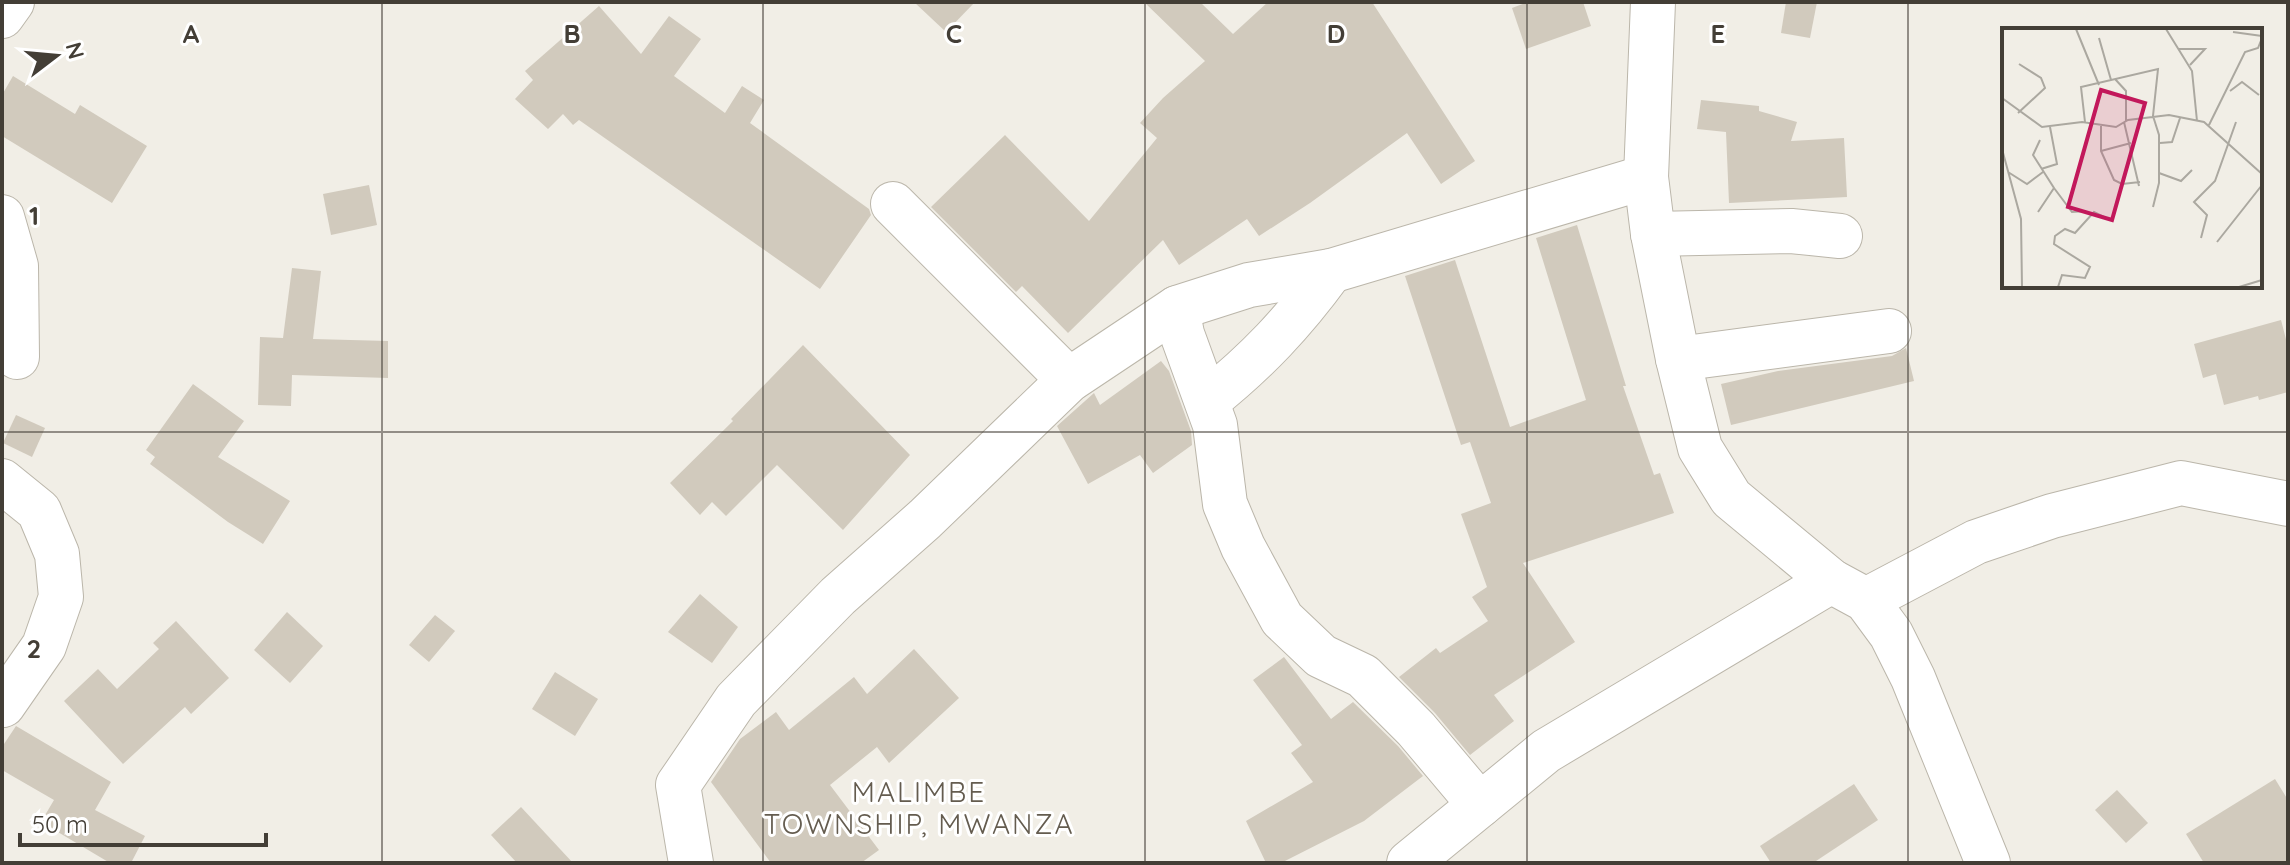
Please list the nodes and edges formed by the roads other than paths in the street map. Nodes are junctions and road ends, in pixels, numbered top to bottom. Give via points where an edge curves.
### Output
1 (12, 2) edge
2 (1653, 2) edge
3 (2, 16) edge
4 (1646, 177) junction
5 (893, 204) dead end
6 (2, 217) edge
7 (1653, 234) junction
8 (1840, 236) dead end
9 (1331, 271) junction
10 (1177, 308) junction
11 (1889, 331) dead end
12 (17, 357) dead end
13 (1678, 359) junction
14 (1069, 380) junction
15 (1207, 401) junction
16 (2, 481) edge
17 (2288, 504) edge
18 (1849, 590) junction
19 (3, 705) edge
20 (1480, 805) junction
21 (691, 863) edge
22 (1409, 863) edge
23 (1988, 863) edge

1 - 3 street
2 - 4 street
4 - 7 street
4 - 9 street
5 - 14 street
6 - 12 street via 16,266
7 - 8 street via 1791,231
7 - 13 street
9 - 10 street via 1249,285
9 - 15 street via 1295,320
10 - 14 street
10 - 15 street
11 - 13 street
13 - 18 street via 1700,448 1731,498
14 - 21 street via 838,596 736,700 678,785
15 - 20 street via 1225,504 1282,619 1321,656 1363,676
16 - 19 street via 39,511 57,554 61,597 44,646
17 - 18 street via 2181,483 2052,516
18 - 20 street via 1546,751
18 - 23 street via 1891,634
20 - 22 street

